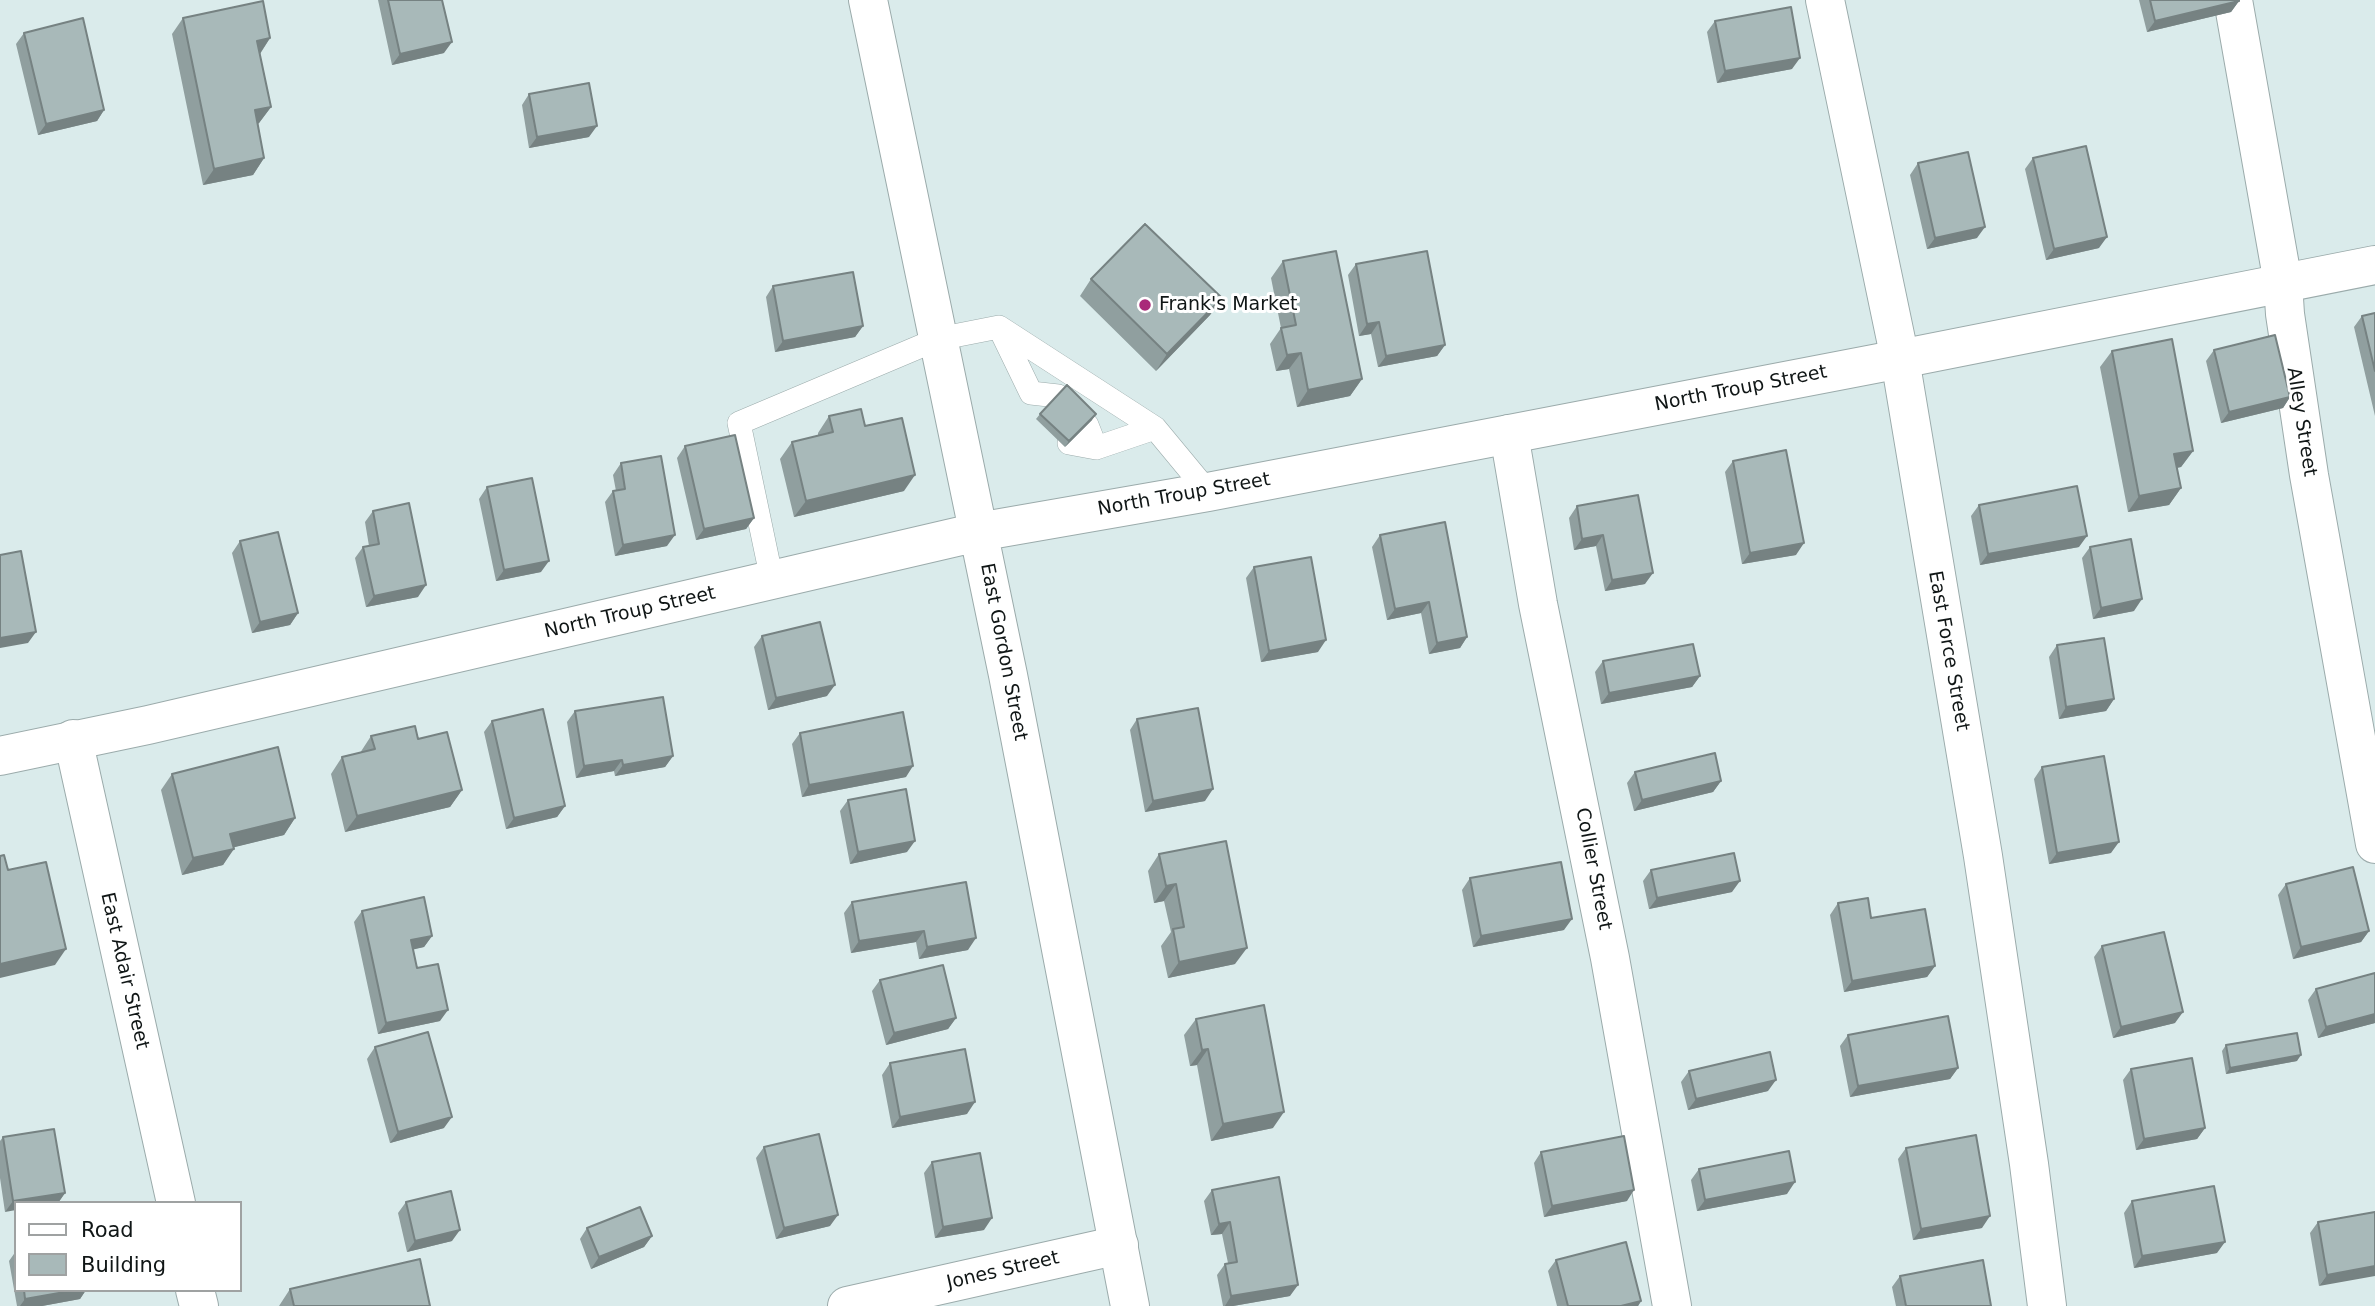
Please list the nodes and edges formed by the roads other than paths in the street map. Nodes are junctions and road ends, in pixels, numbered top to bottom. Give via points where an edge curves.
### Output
1 (868, 0) edge
2 (1825, 0) edge
3 (2233, 0) edge
4 (2375, 265) edge
5 (2283, 284) junction
6 (999, 327) junction
7 (938, 339) junction
8 (1900, 359) junction
9 (1031, 393) junction
10 (1058, 396) edge
11 (1040, 414) edge
12 (1087, 425) edge
13 (1155, 428) junction
14 (1509, 433) junction
15 (1069, 443) edge
16 (1096, 448) junction
17 (1208, 492) junction
18 (978, 532) junction
19 (772, 580) junction
20 (73, 739) junction
21 (0, 756) edge
22 (2375, 844) edge
23 (176, 1201) edge
24 (1119, 1245) junction
25 (847, 1306) edge
26 (1130, 1306) edge
27 (1672, 1306) edge
28 (2047, 1306) edge

1 - 7 street, East Gordon Street
2 - 8 street, East Force Street
3 - 5 street, Alley Street
4 - 5 street, North Troup Street
5 - 8 street, North Troup Street
5 - 22 street, Alley Street via 2309,475
6 - 7 lane
6 - 9 lane
6 - 13 lane
7 - 18 street, East Gordon Street
7 - 19 lane via 740,423
8 - 14 street, North Troup Street
8 - 28 street, East Force Street via 1983,856
9 - 10 lane
9 - 11 lane
12 - 16 lane
13 - 16 lane
13 - 17 lane
14 - 17 street, North Troup Street
14 - 27 street, Collier Street
15 - 16 lane
17 - 18 street, North Troup Street
18 - 19 street, North Troup Street
18 - 24 street, East Gordon Street
19 - 20 street, North Troup Street
20 - 21 street, North Troup Street
20 - 23 street, East Adair Street
24 - 25 street, Jones Street
24 - 26 street, East Gordon Street

